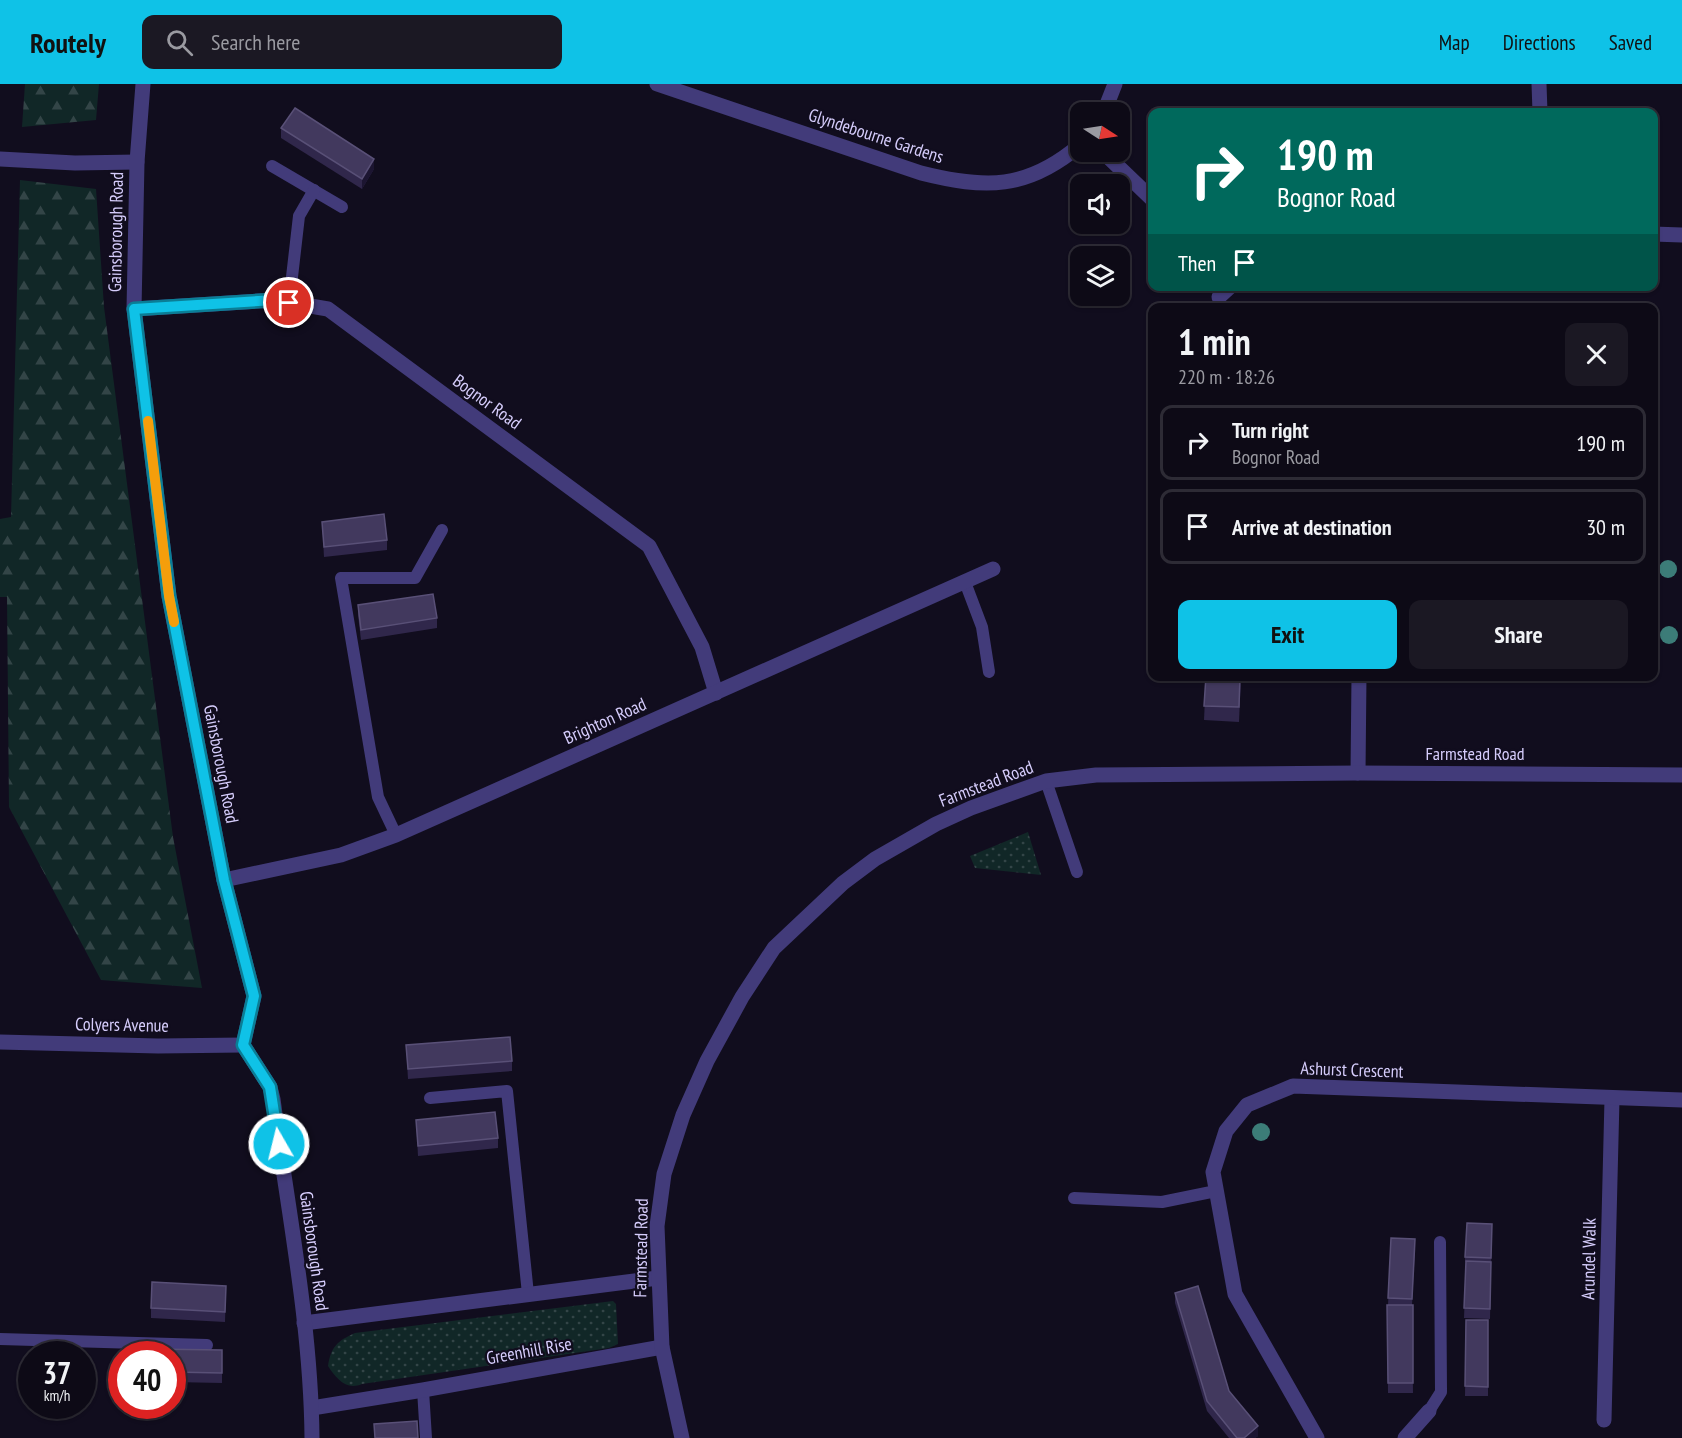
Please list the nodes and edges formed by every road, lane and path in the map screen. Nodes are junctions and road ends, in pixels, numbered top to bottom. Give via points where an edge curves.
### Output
1 (143, 84) edge
2 (657, 84) edge
3 (1115, 84) edge
4 (1539, 84) edge
5 (1108, 102) edge
6 (1540, 108) edge
7 (1070, 153) edge
8 (0, 159) edge
9 (137, 162) junction
10 (1113, 162) edge
11 (272, 165) dead end
12 (314, 190) junction
13 (1148, 196) edge
14 (342, 207) dead end
15 (1658, 234) edge
16 (1682, 235) edge
17 (1226, 291) edge
18 (1219, 297) dead end
19 (289, 303) junction
20 (134, 309) junction
21 (442, 530) dead end
22 (993, 569) dead end
23 (965, 582) junction
24 (988, 672) dead end
25 (1359, 681) edge
26 (716, 693) junction
27 (1358, 773) junction
28 (1682, 775) edge
29 (1046, 781) junction
30 (396, 836) junction
31 (1077, 872) dead end
32 (224, 880) junction
33 (0, 1042) edge
34 (243, 1045) junction
35 (430, 1098) dead end
36 (1612, 1099) junction
37 (1682, 1100) edge
38 (1216, 1191) junction
39 (1074, 1198) dead end
40 (1440, 1242) dead end
41 (658, 1278) junction
42 (528, 1294) junction
43 (304, 1323) junction
44 (0, 1339) edge
45 (207, 1345) dead end
46 (662, 1347) junction
47 (423, 1390) junction
48 (312, 1408) junction
49 (1429, 1411) joint
50 (1604, 1420) dead end
51 (1314, 1437) edge
52 (312, 1438) edge
53 (426, 1438) edge
54 (682, 1438) edge
55 (1406, 1438) edge

1 - 9 street, Gainsborough Road
2 - 7 street, Glyndebourne Gardens via 957,182 983,184 1036,175
3 - 5 street
4 - 6 street
8 - 9 street
9 - 20 street, Gainsborough Road
10 - 13 street
11 - 12 lane
12 - 14 lane
12 - 19 lane via 299,216
15 - 16 street
17 - 18 street
19 - 20 street, Bognor Road via 275,300
19 - 26 street, Bognor Road via 328,309 649,546 702,647
20 - 32 street, Gainsborough Road via 169,596
21 - 30 lane via 415,578 341,578 378,797
22 - 23 street, Brighton Road
23 - 24 lane via 982,627
23 - 26 street, Brighton Road
25 - 27 street
26 - 30 street, Brighton Road
27 - 28 street, Farmstead Road
27 - 29 street, Farmstead Road via 1156,773
29 - 31 lane
29 - 41 street, Farmstead Road via 971,808 875,859 843,883 774,948 707,1061 683,1115 664,1174 657,1226
30 - 32 street, Brighton Road via 341,855
32 - 34 street, Gainsborough Road via 254,996
33 - 34 street, Colyers Avenue
34 - 43 street, Gainsborough Road via 270,1087
35 - 42 lane via 507,1091
36 - 37 street, Ashurst Crescent
36 - 38 street, Ashurst Crescent via 1293,1086 1247,1105 1226,1131 1213,1172
36 - 50 street, Arundel Walk
38 - 39 lane via 1162,1202
38 - 51 street, Ashurst Crescent via 1235,1294
40 - 49 lane via 1441,1392
41 - 42 street
41 - 46 street, Farmstead Road
42 - 43 street
43 - 48 street, Gainsborough Road
44 - 45 lane
46 - 47 street, Greenhill Rise
46 - 54 street
47 - 48 street, Greenhill Rise
47 - 53 lane
48 - 52 street, Gainsborough Road
49 - 55 street

